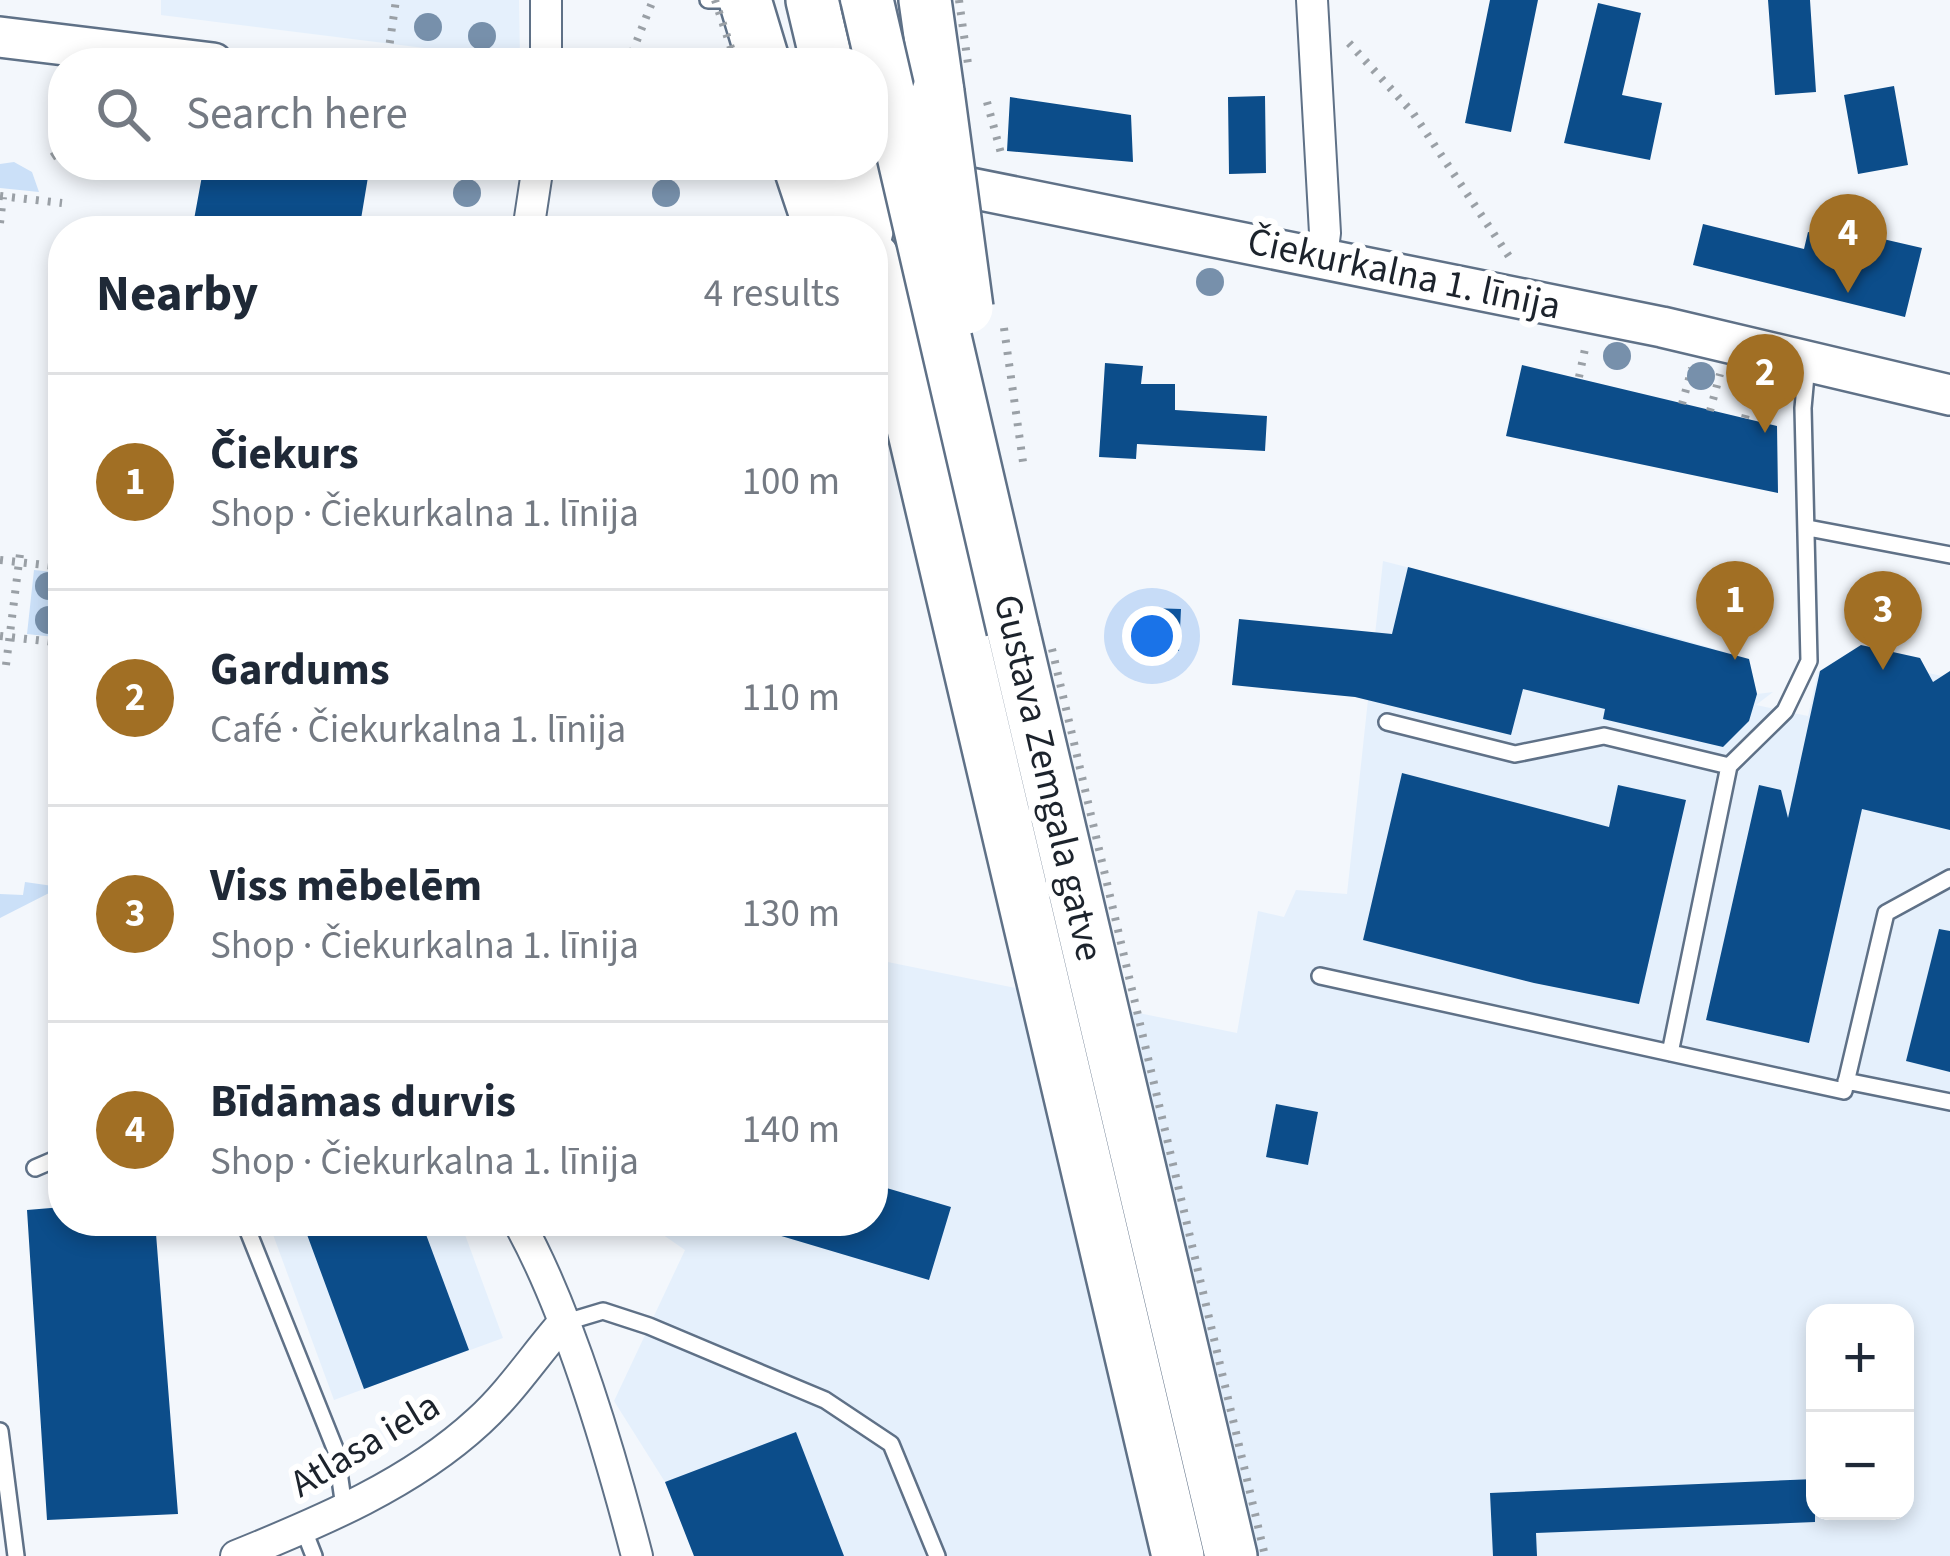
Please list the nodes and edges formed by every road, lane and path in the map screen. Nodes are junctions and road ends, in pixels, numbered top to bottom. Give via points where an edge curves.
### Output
1 (396, 0) edge
2 (546, 0) edge
3 (652, 0) edge
4 (711, 0) edge
5 (741, 0) edge
6 (812, 0) edge
7 (867, 0) edge
8 (925, 0) edge
9 (959, 0) edge
10 (1313, 10) edge
11 (0, 37) edge
12 (90, 48) edge
13 (389, 48) edge
14 (546, 48) edge
15 (634, 48) edge
16 (730, 48) edge
17 (759, 48) edge
18 (823, 48) edge
19 (879, 48) edge
20 (888, 81) edge
21 (971, 84) dead end
22 (888, 172) edge
23 (536, 180) edge
24 (804, 180) edge
25 (857, 180) edge
26 (2, 196) edge
27 (62, 203) dead end
28 (530, 216) edge
29 (816, 216) edge
30 (864, 216) edge
31 (0, 223) edge
32 (1322, 256) junction
33 (1522, 278) dead end
34 (1003, 316) dead end
35 (888, 322) edge
36 (1589, 332) dead end
37 (1695, 355) dead end
38 (1724, 361) dead end
39 (1807, 362) junction
40 (1757, 369) dead end
41 (1579, 377) dead end
42 (1950, 394) edge
43 (1682, 404) dead end
44 (1710, 411) dead end
45 (1745, 418) dead end
46 (888, 423) edge
47 (1025, 479) dead end
48 (1808, 528) junction
49 (21, 546) dead end
50 (1950, 555) edge
51 (0, 560) edge
52 (19, 562) junction
53 (48, 565) edge
54 (962, 635) junction
55 (5, 636) edge
56 (1031, 636) junction
57 (48, 641) edge
58 (6, 664) dead end
59 (1387, 722) dead end
60 (1729, 766) junction
61 (1950, 878) edge
62 (1320, 976) dead end
63 (1670, 1053) junction
64 (1846, 1081) junction
65 (1950, 1102) edge
66 (48, 1162) edge
67 (35, 1168) dead end
68 (250, 1236) edge
69 (525, 1236) edge
70 (563, 1322) junction
71 (0, 1431) edge
72 (344, 1507) junction
73 (309, 1542) edge
74 (16, 1556) edge
75 (236, 1556) edge
76 (637, 1556) edge
77 (937, 1556) edge
78 (1178, 1556) edge
79 (1231, 1556) edge
80 (1265, 1556) edge

1 - 13 path
2 - 14 street
3 - 15 path
4 - 5 lane
4 - 16 path, bridge
5 - 17 main road
6 - 18 main road
7 - 19 main road, Gustava Zemgala gatve, bridge
8 - 56 main road, bridge
9 - 21 path, bridge
10 - 32 street
10 - 33 path via 1413,113
11 - 12 street
20 - 56 main road, Gustava Zemgala gatve, bridge
22 - 32 street, Čiekurkalna 1. līnija
23 - 28 street
24 - 29 main road
25 - 30 main road
26 - 27 path
26 - 31 path
32 - 39 street, Čiekurkalna 1. līnija
34 - 47 path, bridge
35 - 54 main road, Gustava Zemgala gatve
36 - 41 path
37 - 43 path
38 - 44 path
39 - 42 street, Čiekurkalna 1. līnija
39 - 48 lane
40 - 45 path
46 - 54 main road
48 - 50 lane
48 - 60 lane via 1808,661 1785,711
49 - 52 path
51 - 52 path
52 - 53 path
52 - 55 path
54 - 78 main road, Gustava Zemgala gatve
55 - 57 path
55 - 58 path
56 - 79 main road, Gustava Zemgala gatve
56 - 80 path, bridge
59 - 60 lane via 1516,754 1604,736
60 - 63 lane
61 - 64 lane via 1886,913
62 - 63 lane
63 - 64 lane via 1844,1091
64 - 65 lane
66 - 67 lane
68 - 72 lane via 336,1451
69 - 70 street
70 - 72 street, Atlasa iela via 479,1421 410,1473
70 - 76 street
70 - 77 lane via 603,1311 825,1400 892,1444
71 - 74 lane
72 - 73 street, Atlasa iela
73 - 75 street, Atlasa iela

